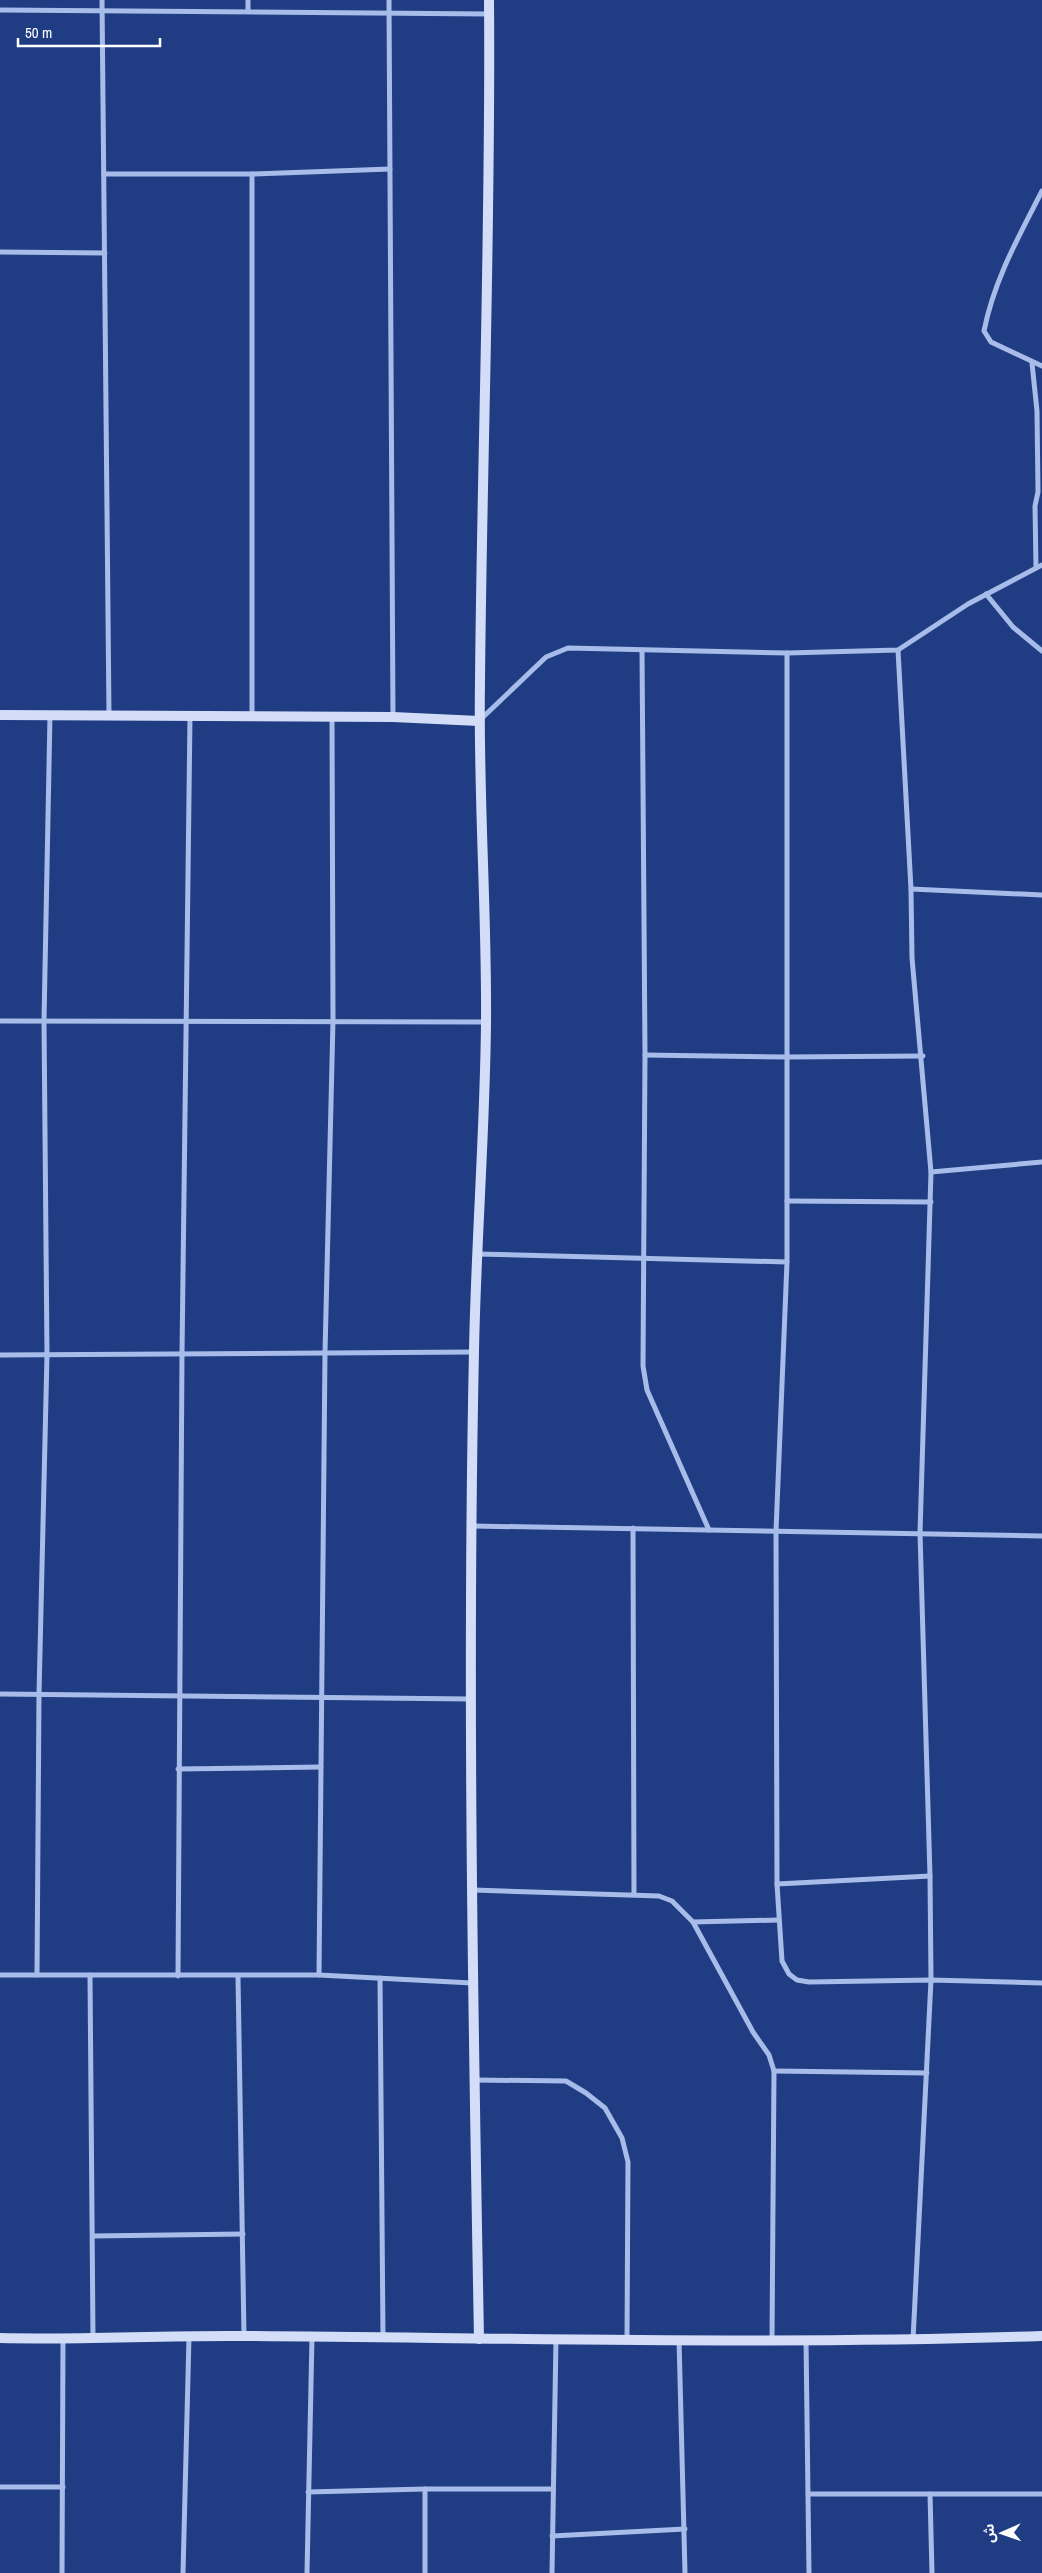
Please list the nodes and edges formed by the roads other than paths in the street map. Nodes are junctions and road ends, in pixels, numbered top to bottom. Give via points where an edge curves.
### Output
1 (102, 0) edge
2 (248, 0) edge
3 (389, 0) edge
4 (490, 0) edge
5 (0, 10) edge
6 (102, 11) junction
7 (248, 11) junction
8 (389, 13) junction
9 (490, 14) junction
10 (390, 169) junction
11 (104, 174) junction
12 (252, 174) junction
13 (1042, 191) edge
14 (0, 252) edge
15 (105, 252) junction
16 (1032, 363) junction
17 (1042, 366) edge
18 (1042, 565) edge
19 (1036, 568) junction
20 (986, 594) junction
21 (642, 650) junction
22 (898, 650) junction
23 (1042, 651) edge
24 (787, 653) junction
25 (0, 715) edge
26 (50, 715) junction
27 (110, 715) junction
28 (190, 716) junction
29 (252, 716) junction
30 (332, 716) junction
31 (393, 717) junction
32 (479, 721) junction
33 (911, 889) junction
34 (1042, 895) edge
35 (333, 1020) junction
36 (0, 1021) edge
37 (44, 1021) junction
38 (186, 1022) junction
39 (486, 1022) junction
40 (645, 1055) junction
41 (923, 1056) junction
42 (787, 1057) junction
43 (1042, 1162) edge
44 (932, 1172) junction
45 (786, 1201) junction
46 (931, 1202) junction
47 (477, 1254) junction
48 (644, 1260) junction
49 (787, 1262) junction
50 (474, 1352) junction
51 (182, 1354) junction
52 (325, 1354) junction
53 (0, 1355) edge
54 (46, 1355) junction
55 (472, 1526) junction
56 (633, 1528) junction
57 (709, 1530) junction
58 (776, 1531) junction
59 (920, 1533) junction
60 (1042, 1536) edge
61 (0, 1694) edge
62 (39, 1694) junction
63 (178, 1696) junction
64 (322, 1696) junction
65 (471, 1699) junction
66 (321, 1767) junction
67 (178, 1769) junction
68 (930, 1876) junction
69 (777, 1884) junction
70 (472, 1890) junction
71 (634, 1894) junction
72 (778, 1920) junction
73 (693, 1922) junction
74 (0, 1975) edge
75 (37, 1975) junction
76 (90, 1975) junction
77 (319, 1975) junction
78 (178, 1976) junction
79 (238, 1977) junction
80 (380, 1978) junction
81 (931, 1980) junction
82 (1042, 1982) edge
83 (472, 1983) junction
84 (774, 2071) junction
85 (927, 2073) junction
86 (474, 2080) junction
87 (243, 2234) junction
88 (93, 2236) junction
89 (244, 2336) junction
90 (1042, 2336) edge
91 (188, 2337) junction
92 (312, 2337) junction
93 (0, 2338) edge
94 (383, 2338) junction
95 (93, 2339) junction
96 (479, 2339) junction
97 (556, 2339) junction
98 (627, 2339) junction
99 (679, 2339) junction
100 (63, 2340) junction
101 (772, 2340) junction
102 (806, 2340) junction
103 (913, 2341) junction
104 (63, 2486) junction
105 (0, 2487) edge
106 (425, 2488) junction
107 (553, 2489) junction
108 (308, 2492) junction
109 (808, 2494) junction
110 (930, 2494) junction
111 (1042, 2494) edge
112 (685, 2529) junction
113 (552, 2536) junction
114 (62, 2573) edge
115 (183, 2573) edge
116 (307, 2573) edge
117 (425, 2573) edge
118 (552, 2573) edge
119 (685, 2573) edge
120 (808, 2573) edge
121 (932, 2573) edge

1 - 6 street
2 - 7 street
3 - 8 street
4 - 9 street
5 - 6 street
6 - 7 street
6 - 11 street
7 - 8 street
8 - 9 street
8 - 10 street
9 - 32 street
10 - 12 street
10 - 31 street
11 - 12 street
11 - 15 street
12 - 29 street
13 - 16 street via 1006,260 984,331 991,342
14 - 15 street
15 - 27 street
16 - 17 street
16 - 19 street via 1037,429
18 - 19 street
19 - 20 street
20 - 22 street
20 - 23 street via 1014,627
21 - 24 street
21 - 32 street via 568,648 546,657
21 - 40 street
22 - 24 street
22 - 33 street
24 - 42 street
25 - 26 street
26 - 27 street
26 - 37 street
27 - 28 street
28 - 29 street
28 - 38 street
29 - 30 street
30 - 31 street
30 - 35 street
31 - 32 street
32 - 39 street
33 - 34 street
33 - 41 street via 912,958
35 - 38 street
35 - 39 street
35 - 52 street
36 - 37 street
37 - 38 street
37 - 54 street
38 - 51 street
39 - 47 street
40 - 42 street
40 - 48 street
41 - 42 street
41 - 44 street
42 - 45 street
43 - 44 street
44 - 46 street
45 - 46 street
45 - 49 street
46 - 59 street
47 - 48 street
47 - 50 street
48 - 49 street
48 - 57 street via 643,1366 647,1390
49 - 58 street
50 - 52 street
50 - 55 street
51 - 52 street
51 - 54 street
51 - 63 street
52 - 64 street
53 - 54 street
54 - 62 street
55 - 56 street
55 - 65 street
56 - 57 street
56 - 71 street
57 - 58 street
58 - 59 street
58 - 69 street
59 - 60 street
59 - 68 street
61 - 62 street
62 - 63 street
62 - 75 street
63 - 64 street
63 - 67 street
64 - 65 street
64 - 66 street
65 - 70 street
66 - 67 street
66 - 77 street
67 - 78 street
68 - 69 street
68 - 81 street
69 - 72 street
70 - 71 street
70 - 83 street
71 - 73 street via 659,1896 672,1901
72 - 73 street
72 - 81 street via 782,1961 789,1974 797,1980
73 - 84 street via 769,2055
74 - 75 street
75 - 76 street
76 - 78 street
76 - 88 street
77 - 79 street
77 - 80 street
78 - 79 street
79 - 87 street
80 - 83 street
80 - 94 street
81 - 82 street
81 - 85 street
83 - 86 street
84 - 85 street
84 - 101 street
85 - 103 street
86 - 96 street
86 - 98 street via 566,2081 605,2108 622,2138 628,2162
87 - 88 street
87 - 89 street
88 - 95 street
89 - 91 street
89 - 92 street
90 - 103 street
91 - 95 street
91 - 115 street
92 - 94 street
92 - 108 street
93 - 100 street
94 - 96 street
95 - 100 street
96 - 97 street
97 - 98 street
97 - 107 street
98 - 99 street
99 - 101 street
99 - 112 street
100 - 104 street
101 - 102 street
102 - 103 street
102 - 109 street
104 - 105 street
104 - 114 street
106 - 107 street
106 - 108 street
106 - 117 street
107 - 113 street
108 - 116 street
109 - 110 street
109 - 120 street
110 - 111 street
110 - 121 street
112 - 113 street
112 - 119 street
113 - 118 street

